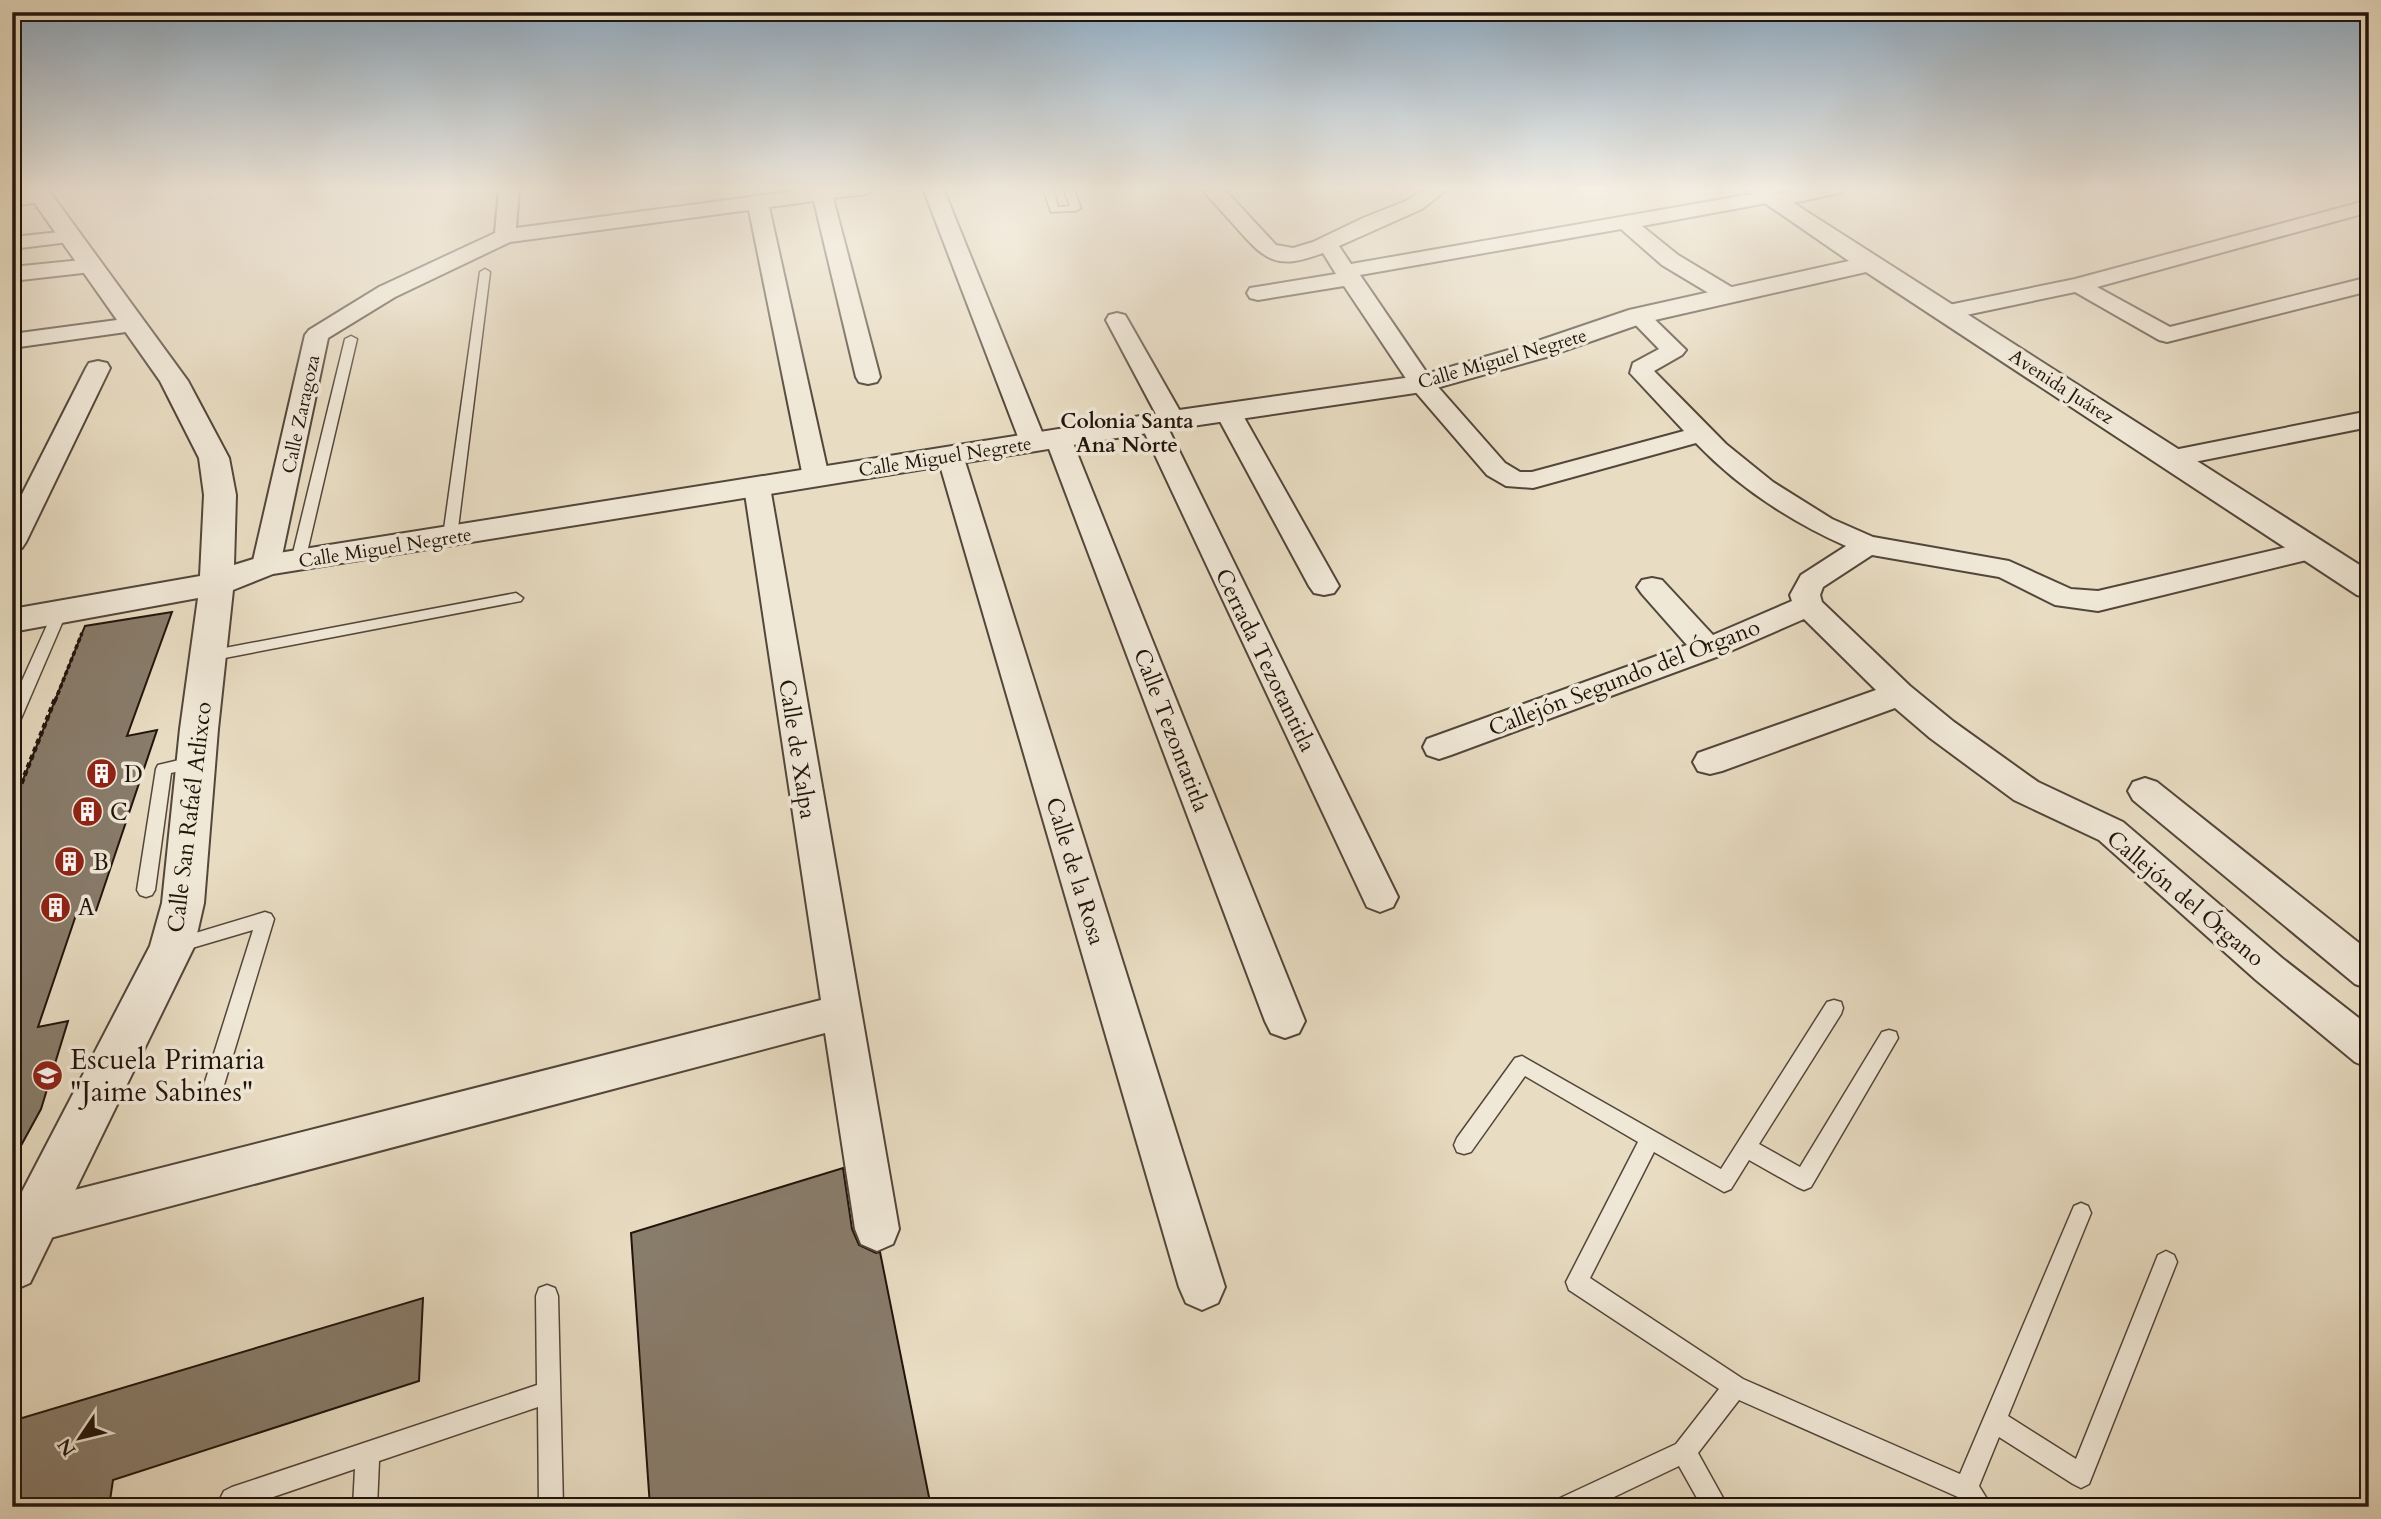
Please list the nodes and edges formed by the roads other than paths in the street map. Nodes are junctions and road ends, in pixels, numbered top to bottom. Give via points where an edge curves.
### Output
1 (87, 259) edge
2 (457, 259) edge
3 (770, 259) edge
4 (838, 259) edge
5 (965, 259) edge
6 (1338, 259) edge
7 (1431, 259) edge
8 (1669, 259) edge
9 (1866, 259) edge
10 (2174, 259) edge
11 (1871, 262) junction
12 (92, 266) junction
13 (485, 272) dead end
14 (12, 274) edge
15 (1349, 274) junction
16 (2369, 284) edge
17 (2078, 285) junction
18 (1258, 293) dead end
19 (1730, 296) junction
20 (1947, 312) junction
21 (1638, 316) junction
22 (1117, 320) dead end
23 (132, 325) junction
24 (351, 339) dead end
25 (12, 341) edge
26 (98, 368) dead end
27 (868, 377) dead end
28 (1422, 384) junction
29 (1228, 412) junction
30 (2369, 419) edge
31 (1162, 422) junction
32 (1700, 435) junction
33 (1046, 440) junction
34 (950, 456) junction
35 (2174, 458) junction
36 (816, 477) junction
37 (757, 487) junction
38 (450, 536) junction
39 (12, 542) edge
40 (1867, 545) junction
41 (2313, 550) junction
42 (298, 561) junction
43 (266, 565) junction
44 (217, 584) junction
45 (1324, 586) dead end
46 (1652, 587) dead end
47 (2369, 587) edge
48 (516, 598) dead end
49 (1808, 606) junction
50 (72, 620) junction
51 (12, 621) edge
52 (1708, 649) junction
53 (209, 656) junction
54 (1899, 694) junction
55 (12, 721) edge
56 (1439, 747) dead end
57 (196, 762) junction
58 (1710, 762) dead end
59 (2145, 790) dead end
60 (146, 890) dead end
61 (1380, 897) dead end
62 (172, 947) junction
63 (2369, 973) edge
64 (1834, 1008) dead end
65 (840, 1012) junction
66 (1285, 1021) dead end
67 (1889, 1038) dead end
68 (2364, 1039) edge
69 (214, 1085) dead end
70 (1650, 1139) junction
71 (1464, 1145) dead end
72 (1746, 1147) junction
73 (2081, 1213) dead end
74 (36, 1221) junction
75 (877, 1229) dead end
76 (2166, 1262) dead end
77 (12, 1265) edge
78 (1202, 1287) dead end
79 (547, 1296) dead end
80 (1735, 1387) junction
81 (549, 1392) junction
82 (1996, 1422) junction
83 (1684, 1452) junction
84 (368, 1453) junction
85 (1973, 1498) edge
86 (232, 1499) dead end
87 (365, 1507) edge
88 (551, 1507) edge
89 (1566, 1507) edge
90 (1716, 1507) edge

1 - 12 street, Calle San Rafaél Atlixco
2 - 43 street, Calle Zaragoza via 387,292 317,335
3 - 36 street
4 - 27 street
5 - 33 street, Calle Tezontatitla
6 - 15 street
7 - 15 street
8 - 19 street
9 - 11 street, Avenida Juárez
10 - 17 street
11 - 19 street, Calle Miguel Negrete
11 - 20 street, Avenida Juárez
12 - 14 street
12 - 23 street, Calle San Rafaél Atlixco
13 - 38 lane
15 - 18 street
15 - 28 street
16 - 17 street via 2167,335
17 - 20 street
19 - 21 street, Calle Miguel Negrete
20 - 35 street, Avenida Juárez
21 - 28 street, Calle Miguel Negrete
21 - 32 street via 1674,351 1649,363 1642,373
22 - 31 street, Cerrada Tezotantitla
23 - 25 street
23 - 44 street, Calle San Rafaél Atlixco via 174,381 214,458 220,495
24 - 42 lane
26 - 39 street
28 - 29 street, Calle Miguel Negrete
28 - 32 street via 1496,469 1516,480 1533,480
29 - 31 street, Calle Miguel Negrete
29 - 45 street
30 - 35 street
31 - 33 street, Calle Miguel Negrete
31 - 61 street, Cerrada Tezotantitla
32 - 40 street via 1763,488 1822,526
33 - 34 street, Calle Miguel Negrete
33 - 66 street, Calle Tezontatitla
34 - 36 street, Calle Miguel Negrete
34 - 78 street, Calle de la Rosa
35 - 41 street, Avenida Juárez
36 - 37 street, Calle Miguel Negrete
37 - 38 street, Calle Miguel Negrete
37 - 65 street, Calle de Xalpa
38 - 42 street, Calle Miguel Negrete
40 - 41 street via 2009,570 2079,601 2098,601
40 - 49 street via 1811,582 1805,595
41 - 47 street, Avenida Juárez
42 - 43 street, Calle Miguel Negrete
43 - 44 street, Calle Miguel Negrete
44 - 50 street, Calle Miguel Negrete
44 - 53 street, Calle San Rafaél Atlixco
46 - 52 street
48 - 53 lane
49 - 52 street, Callejón Segundo del Órgano
49 - 54 street, Callejón del Órgano
50 - 51 street, Calle Miguel Negrete
50 - 55 lane
52 - 56 street, Callejón Segundo del Órgano
53 - 57 street, Calle San Rafaél Atlixco
54 - 58 street
54 - 68 street, Callejón del Órgano via 2026,791 2111,831 2269,969
57 - 60 lane via 164,769
57 - 62 street, Calle San Rafaél Atlixco via 183,903
59 - 63 street
62 - 69 lane via 265,919
62 - 74 street, Calle San Rafaél Atlixco
64 - 72 lane
65 - 74 street
65 - 75 street, Calle de Xalpa
67 - 72 lane via 1804,1180
70 - 71 lane via 1522,1064
70 - 72 lane via 1724,1182
70 - 80 lane via 1577,1282
73 - 82 lane
74 - 77 street, Calle San Rafaél Atlixco
76 - 82 lane via 2081,1476
79 - 81 lane
80 - 83 lane
80 - 85 lane
81 - 84 lane
81 - 88 lane
82 - 85 lane
83 - 89 lane
83 - 90 lane
84 - 86 lane
84 - 87 lane

